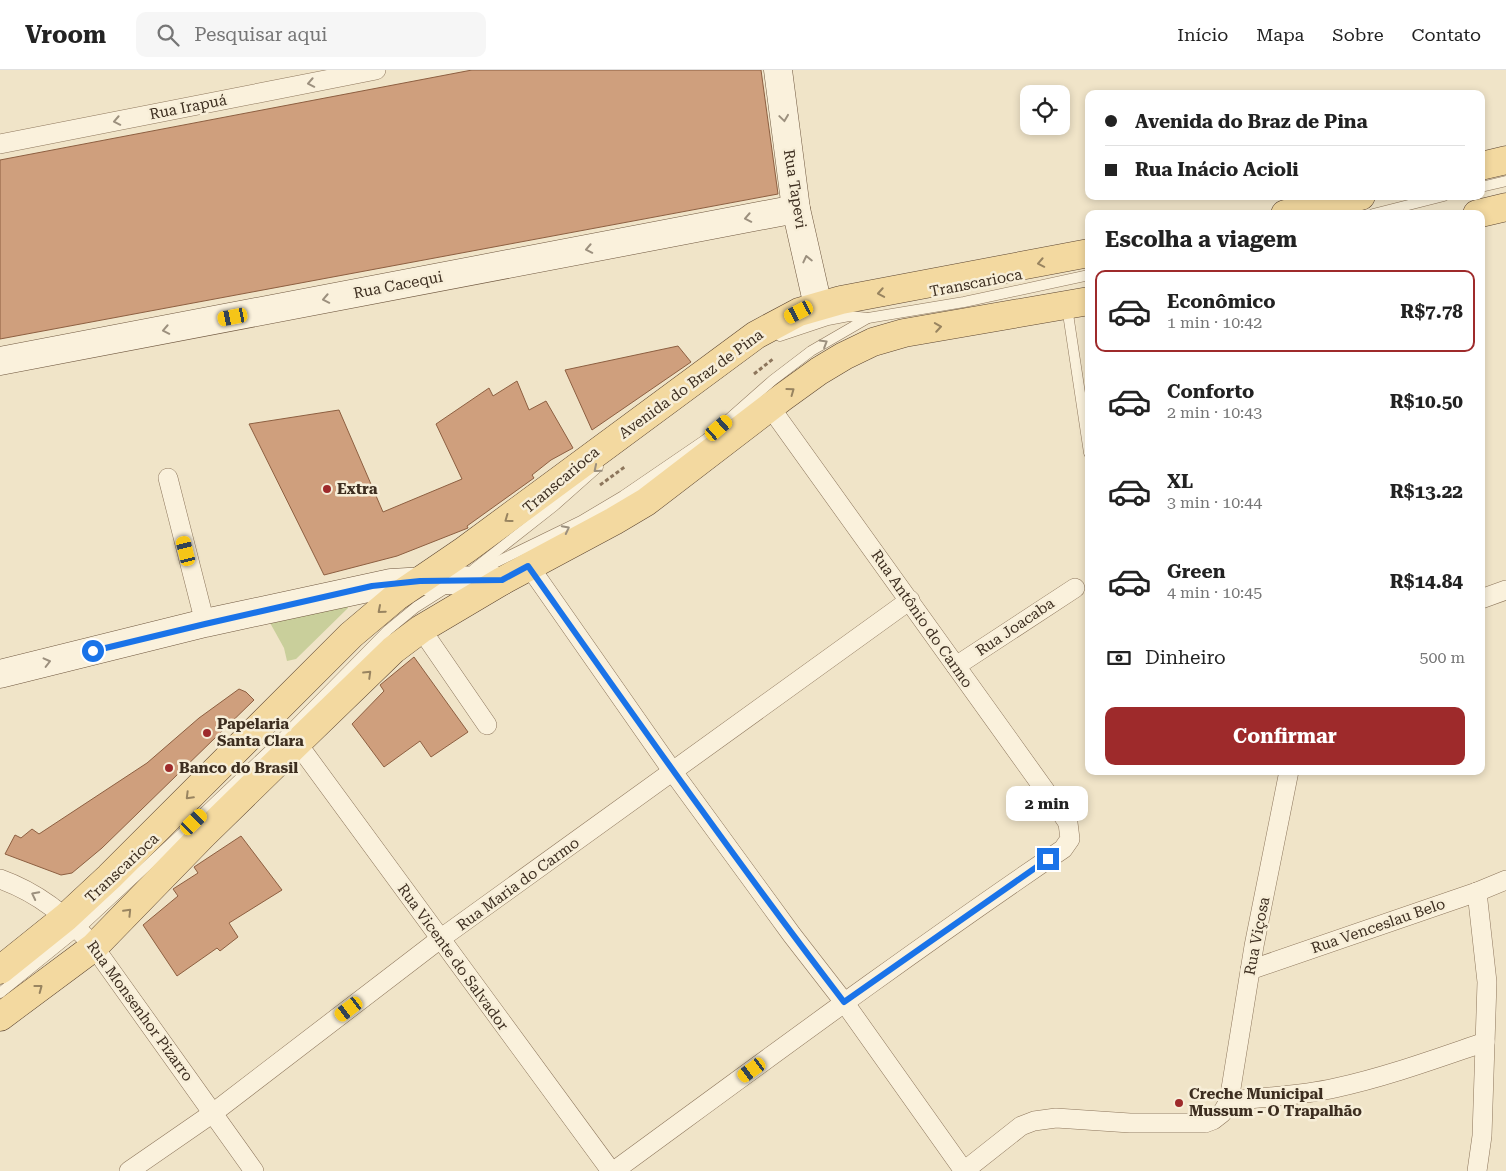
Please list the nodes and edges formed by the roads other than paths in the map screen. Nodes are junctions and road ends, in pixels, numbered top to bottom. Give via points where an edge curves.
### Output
1 (376, 70) edge
2 (778, 70) edge
3 (0, 144) edge
4 (1506, 160) edge
5 (1485, 165) edge
6 (1506, 181) edge
7 (1485, 186) edge
8 (1344, 200) edge
9 (1428, 200) edge
10 (1506, 207) edge
11 (796, 209) junction
12 (1302, 210) edge
13 (1389, 210) edge
14 (1485, 212) edge
15 (1085, 254) edge
16 (1085, 276) edge
17 (1078, 303) edge
18 (818, 306) junction
19 (868, 318) junction
20 (770, 342) dead end
21 (0, 361) edge
22 (714, 380) dead end
23 (1085, 398) edge
24 (770, 407) junction
25 (648, 428) dead end
26 (606, 462) dead end
27 (168, 478) dead end
28 (528, 566) junction
29 (459, 580) junction
30 (502, 580) junction
31 (420, 581) junction
32 (1074, 588) dead end
33 (1506, 590) edge
34 (1485, 598) edge
35 (910, 600) junction
36 (205, 624) junction
37 (421, 629) junction
38 (956, 666) junction
39 (0, 674) edge
40 (487, 726) dead end
41 (297, 743) junction
42 (673, 772) junction
43 (1288, 775) edge
44 (0, 880) edge
45 (1506, 880) edge
46 (1477, 892) junction
47 (80, 931) junction
48 (440, 939) junction
49 (0, 970) edge
50 (1250, 970) junction
51 (0, 993) edge
52 (844, 1002) junction
53 (0, 1017) edge
54 (1485, 1042) junction
55 (1229, 1101) junction
56 (213, 1113) junction
57 (129, 1171) edge
58 (254, 1171) edge
59 (612, 1171) edge
60 (964, 1171) edge
61 (1477, 1171) edge

1 -> 3 street, Rua Irapuá
2 -> 11 main road, Rua Tapevi
4 - 5 main road
6 - 7 lane
8 - 12 main road
9 - 13 lane
10 - 14 main road
18 -> 11 main road, Rua Tapevi
11 -> 21 main road, Rua Cacequi
15 -> 18 main road, Avenida do Braz de Pina
16 - 19 lane, Transcarioca via 964,302
17 - 23 lane
24 -> 17 main road via 819,371 873,342 904,333
18 -> 31 main road, Avenida do Braz de Pina via 799,312 756,335
19 - 20 lane, Transcarioca via 849,316 828,320 783,334
29 -> 19 lane, Transcarioca via 581,521 623,496 705,440 811,351
22 - 25 lane
24 - 28 main road via 646,502
24 - 35 street, Rua Antônio do Carmo
26 -> 29 lane, Transcarioca
27 - 36 street
28 - 30 main road
28 - 42 street
29 - 30 main road
29 - 31 main road
29 - 47 lane, Transcarioca via 416,607 388,630 276,744
30 - 37 main road
31 - 36 main road via 382,584
31 -> 47 main road, Avenida do Braz de Pina via 351,635
32 - 38 street, Rua Joacaba
33 - 34 street
35 - 38 street, Rua Antônio do Carmo
35 - 42 street, Rua Maria do Carmo
39 -> 36 main road
37 - 40 street
41 -> 37 main road via 393,650
38 - 52 street, Rua Antônio do Carmo via 1065,819 1070,839 1063,849
47 -> 41 main road via 203,835
41 - 48 street, Rua Vicente do Salvador
42 - 48 street, Rua Maria do Carmo
42 - 52 street
43 - 50 street, Rua Viçosa
47 -> 44 street, Rua Monsenhor Pizarro via 42,898
45 - 46 street, Rua Venceslau Belo
46 - 50 street, Rua Venceslau Belo
46 - 54 street via 1487,982
47 - 49 main road
47 - 51 lane, Transcarioca
53 -> 47 main road
47 - 56 street, Rua Monsenhor Pizarro
48 - 56 street, Rua Maria do Carmo
48 - 59 street, Rua Vicente do Salvador
50 - 55 street, Rua Viçosa
52 - 59 street
52 - 60 street
54 - 55 street via 1382,1077 1302,1094
54 - 61 street via 1482,1136
55 - 60 street via 1222,1113 1204,1123 1130,1124 1056,1118 1034,1121 1021,1126
56 - 57 street, Rua Maria do Carmo
56 - 58 street, Rua Monsenhor Pizarro

